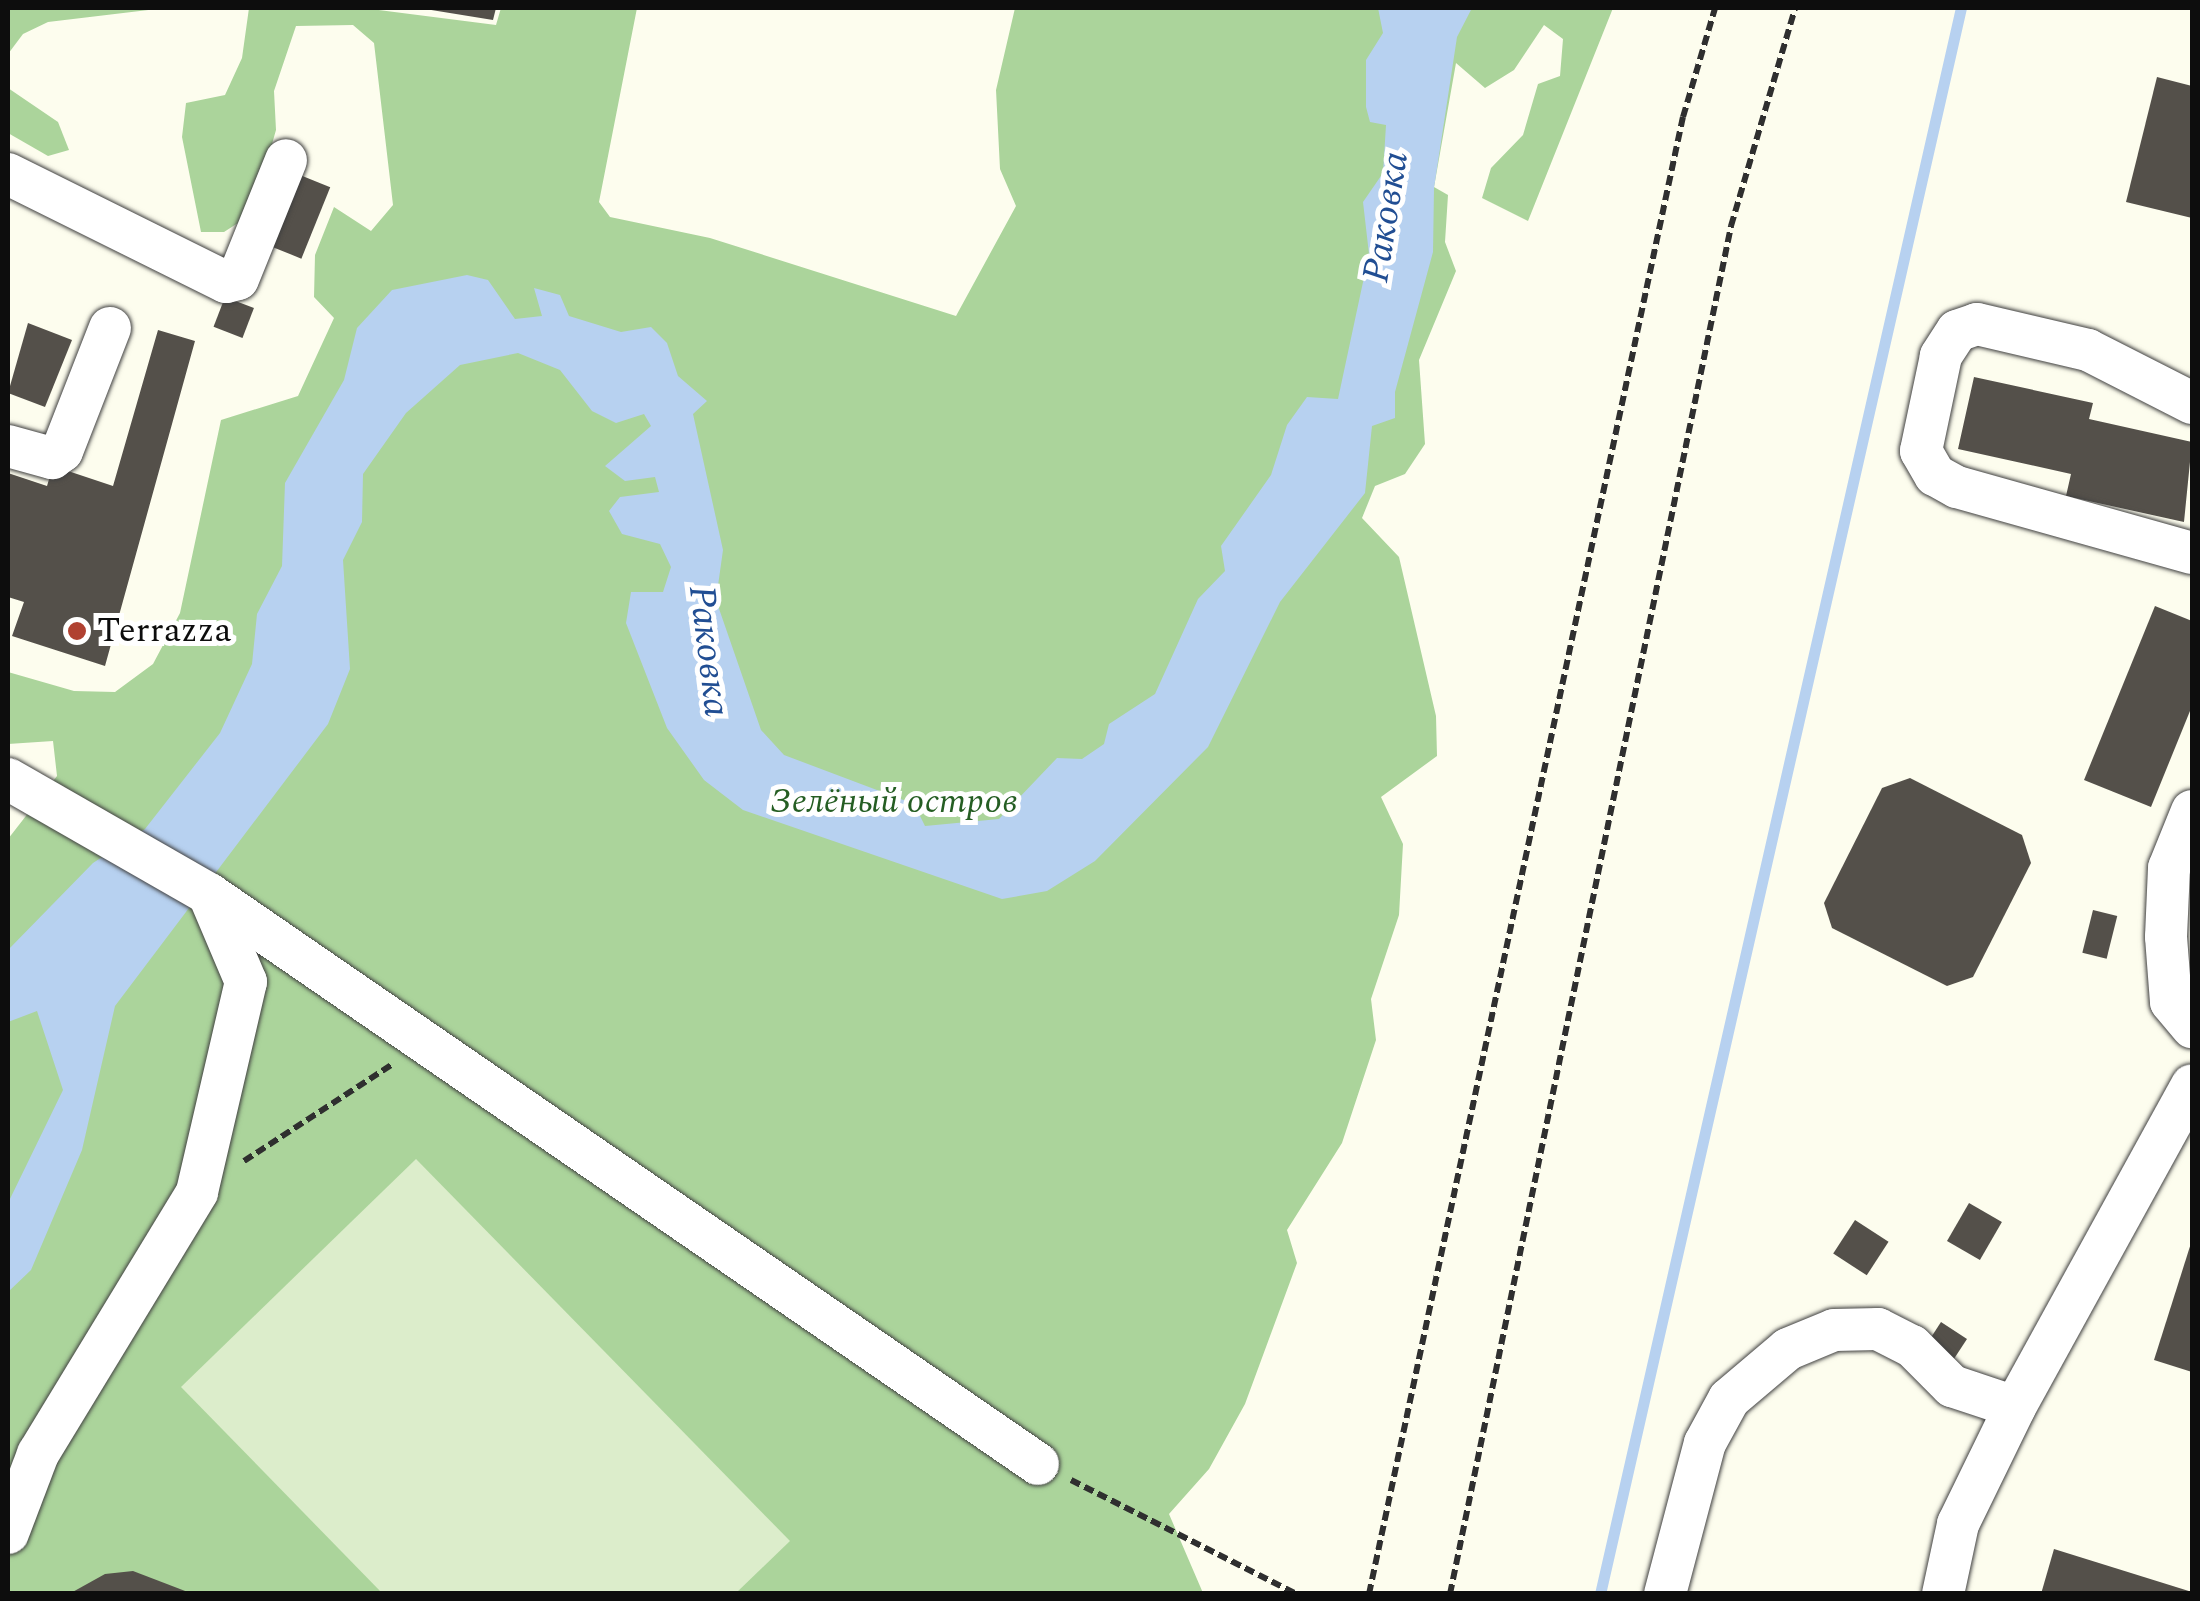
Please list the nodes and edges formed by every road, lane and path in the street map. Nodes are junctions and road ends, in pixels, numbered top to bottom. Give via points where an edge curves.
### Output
1 (1715, 8) edge
2 (1795, 8) edge
3 (286, 160) dead end
4 (8, 174) edge
5 (110, 328) dead end
6 (2192, 403) edge
7 (8, 446) edge
8 (2192, 553) edge
9 (12, 791) edge
10 (2192, 811) edge
11 (209, 894) junction
12 (2192, 1027) edge
13 (425, 1043) junction
14 (2192, 1086) edge
15 (197, 1192) junction
16 (2014, 1407) junction
17 (1038, 1464) joint
18 (8, 1533) edge
19 (1297, 1594) edge
20 (1369, 1594) edge
21 (1450, 1594) edge
22 (1665, 1594) edge
23 (1943, 1594) edge

1 - 20 path via 1683,117 1438,1240
2 - 21 path via 1727,245
3 - 4 street via 238,279 226,282
5 - 7 street via 62,450 52,458
6 - 8 street via 2088,350 1977,324 1957,331 1942,356 1921,451 1935,474 1956,487
9 - 11 street
10 - 12 street via 2169,868 2166,937 2170,1002
11 - 13 street
11 - 15 street via 246,982
13 - 15 path
13 - 17 street
14 - 16 street
15 - 18 street via 38,1454
16 - 22 street via 1952,1386 1912,1346 1878,1329 1834,1330 1788,1349 1729,1399 1705,1443
16 - 23 street via 1958,1524
17 - 19 path

